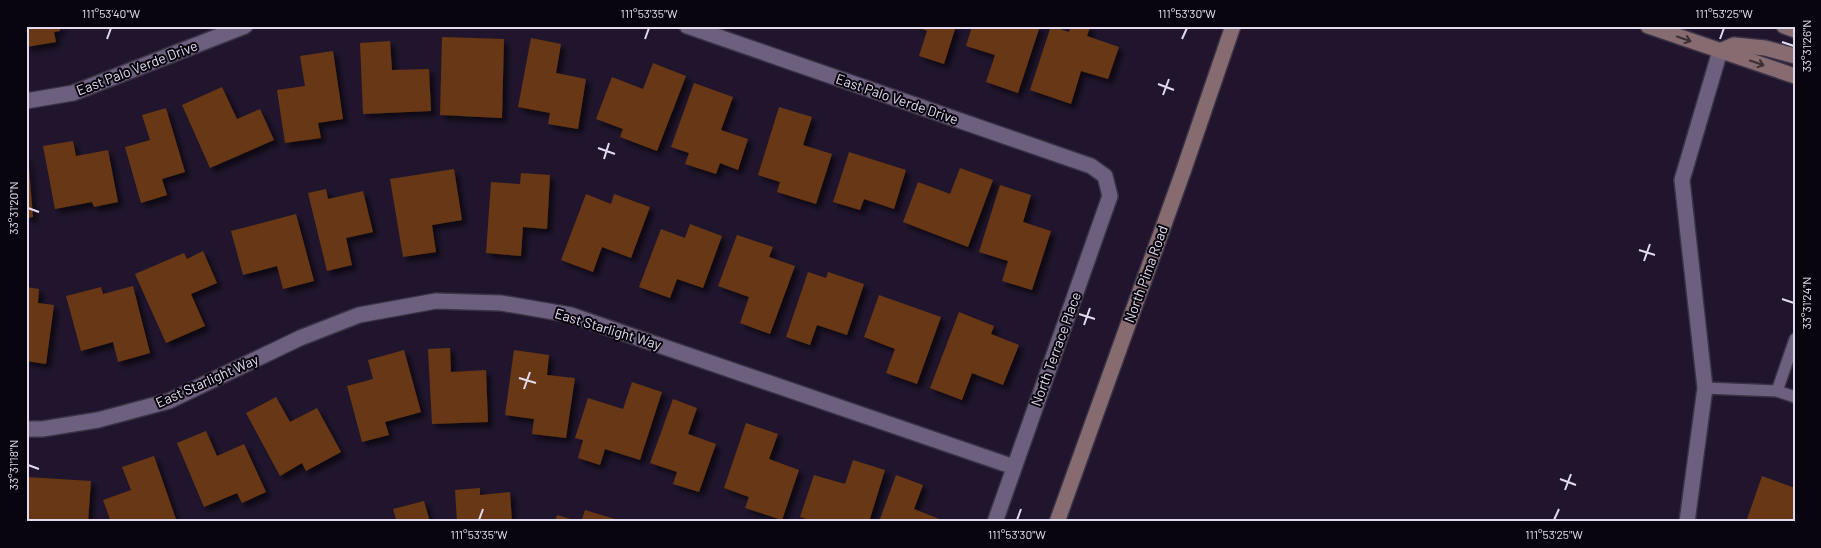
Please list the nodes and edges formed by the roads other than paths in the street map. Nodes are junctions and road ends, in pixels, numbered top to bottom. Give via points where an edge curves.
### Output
1 (245, 26) edge
2 (687, 26) edge
3 (1233, 26) edge
4 (1648, 26) edge
5 (1784, 26) edge
6 (1795, 30) edge
7 (1720, 51) junction
8 (1795, 56) edge
9 (1795, 76) edge
10 (26, 101) edge
11 (1105, 176) joint
12 (1795, 339) edge
13 (1705, 388) junction
14 (1777, 391) junction
15 (1795, 397) edge
16 (26, 429) edge
17 (1014, 467) junction
18 (995, 522) edge
19 (1058, 522) edge
20 (1687, 522) edge

1 - 10 street, East Palo Verde Drive via 73,93
2 - 11 street, East Palo Verde Drive via 1091,166
3 - 19 main road, North Pima Road
4 -> 7 main road
5 - 6 main road
7 - 8 main road via 1734,46 1765,48
7 -> 9 main road
7 - 13 street via 1682,180
11 - 17 street, North Terrace Place via 1110,196
12 - 14 lane
13 - 14 lane
13 - 20 street
14 - 15 lane
16 - 17 street, East Starlight Way via 98,420 169,401 300,338 359,315 436,300 501,303 571,315
17 - 18 street, North Terrace Place

